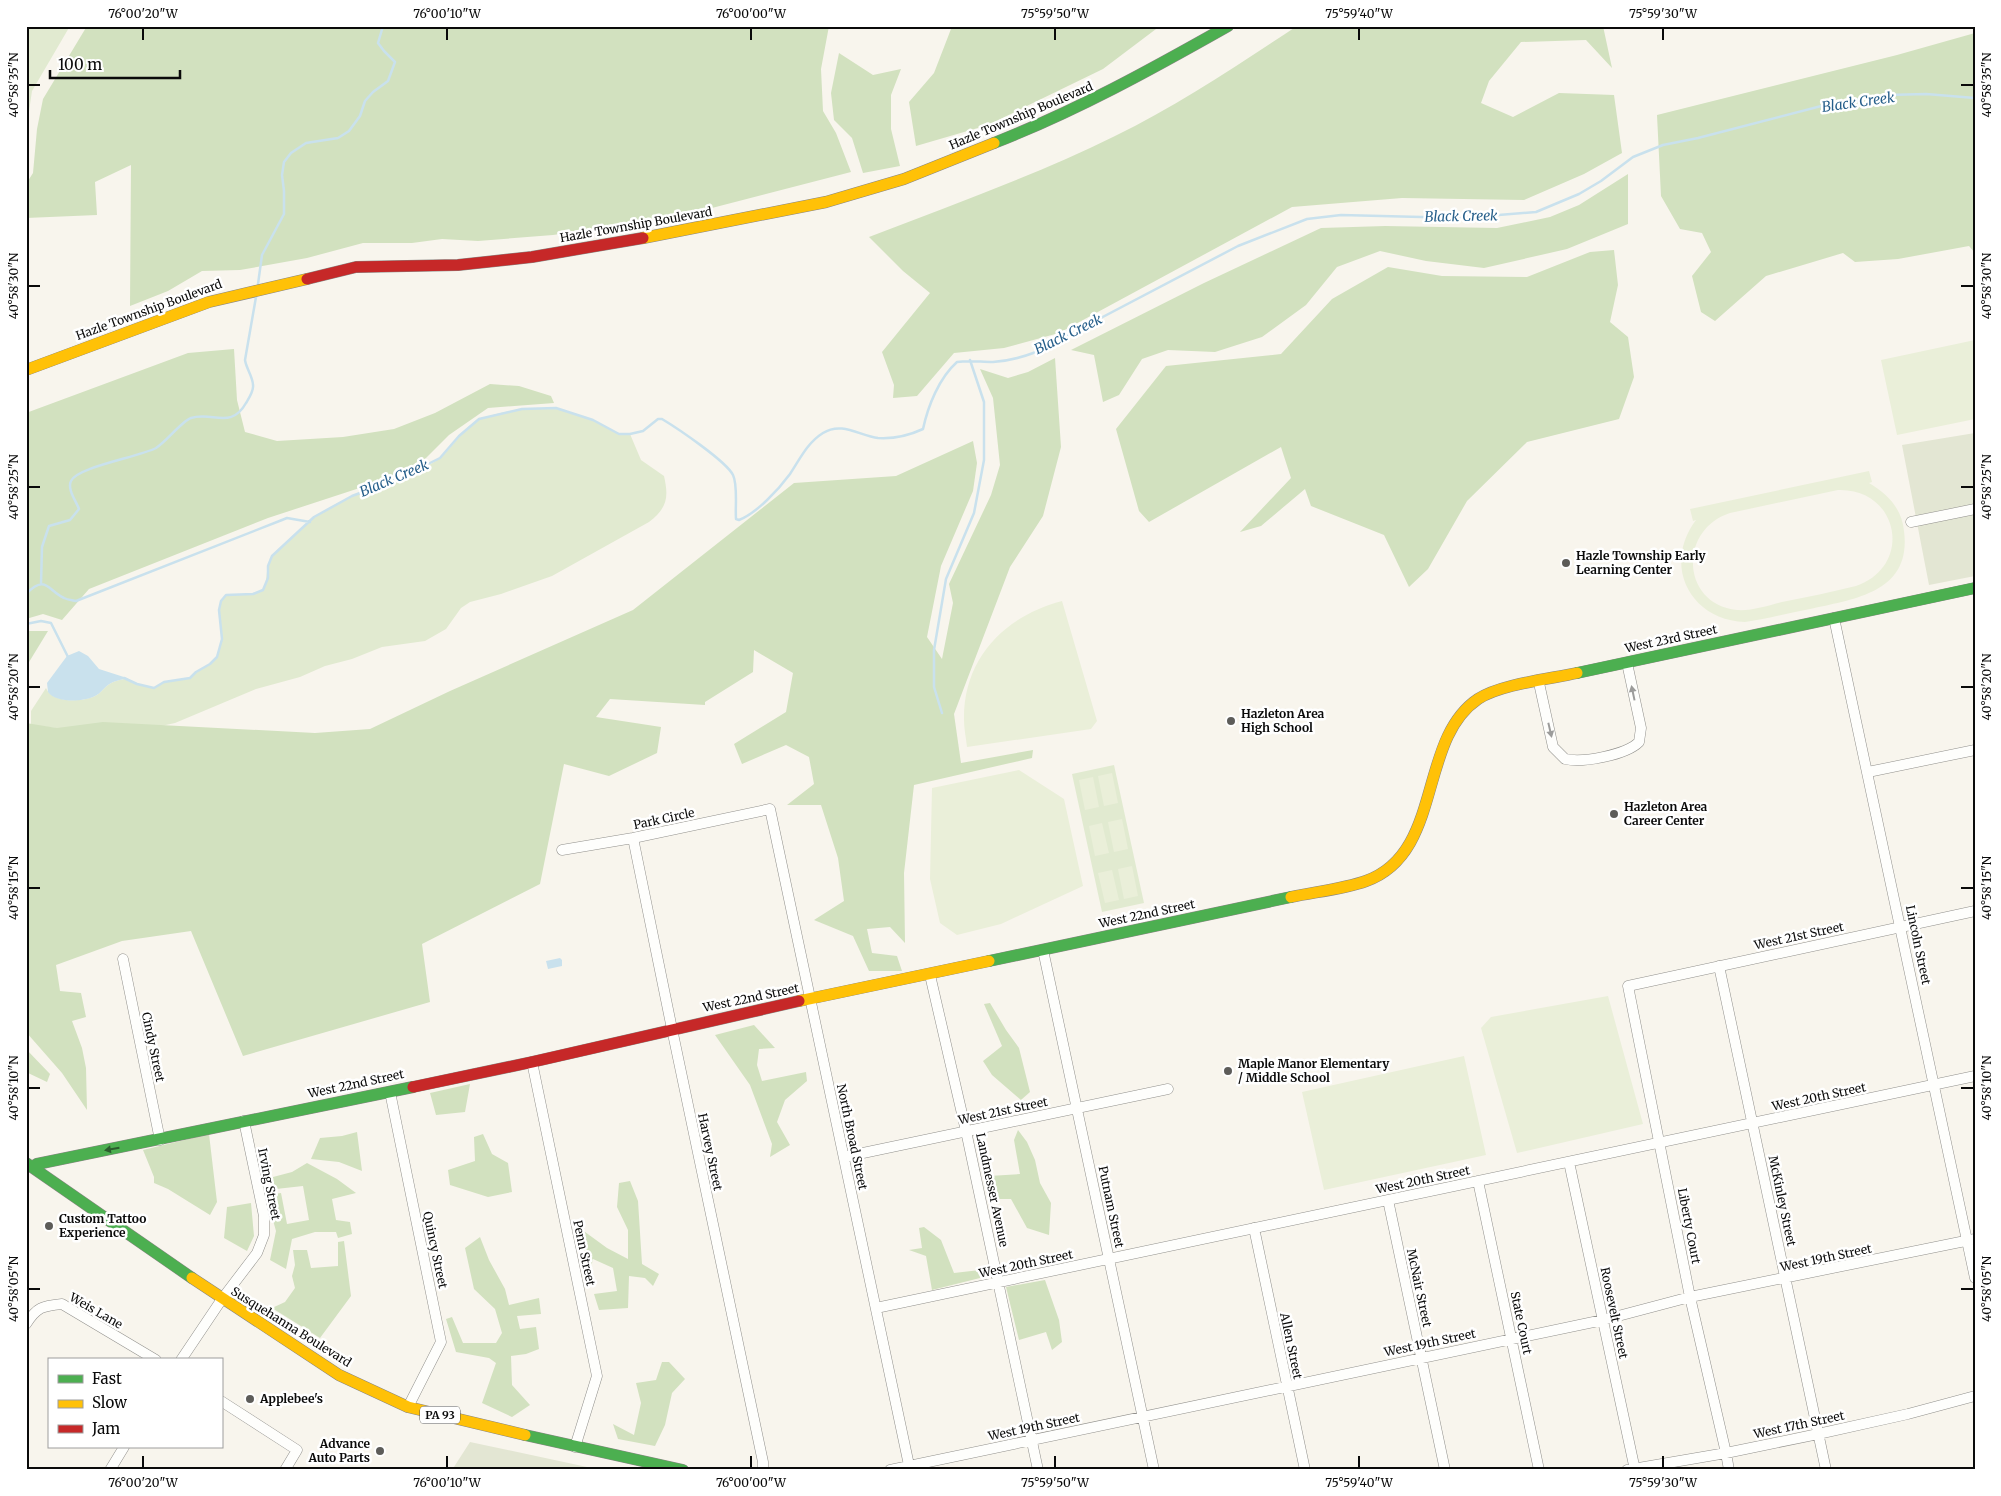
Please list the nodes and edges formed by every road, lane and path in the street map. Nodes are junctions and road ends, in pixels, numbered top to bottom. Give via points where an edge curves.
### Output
1 (1228, 26) edge
2 (26, 370) edge
3 (1975, 509) edge
4 (1911, 522) dead end
5 (1975, 588) edge
6 (1834, 618) junction
7 (1627, 663) junction
8 (1539, 683) junction
9 (1975, 750) edge
10 (1868, 772) junction
11 (1429, 792) joint
12 (770, 809) joint
13 (633, 838) junction
14 (562, 850) dead end
15 (1975, 911) edge
16 (1901, 927) junction
17 (1043, 950) junction
18 (122, 959) dead end
19 (1719, 966) junction
20 (930, 974) junction
21 (1628, 986) joint
22 (810, 999) junction
23 (672, 1029) junction
24 (532, 1062) junction
25 (1975, 1076) edge
26 (1935, 1085) junction
27 (1168, 1089) dead end
28 (390, 1092) junction
29 (1077, 1108) junction
30 (244, 1121) junction
31 (1753, 1123) junction
32 (966, 1131) junction
33 (160, 1140) junction
34 (1660, 1142) junction
35 (844, 1157) junction
36 (1569, 1162) junction
37 (28, 1165) edge
38 (1478, 1181) junction
39 (1388, 1200) junction
40 (1254, 1228) junction
41 (1971, 1240) edge
42 (1109, 1259) junction
43 (1975, 1278) edge
44 (1785, 1279) junction
45 (998, 1282) junction
46 (1690, 1297) junction
47 (222, 1299) junction
48 (876, 1308) junction
49 (1603, 1320) junction
50 (26, 1324) edge
51 (1512, 1339) junction
52 (153, 1358) edge
53 (181, 1358) edge
54 (1421, 1358) junction
55 (1287, 1386) junction
56 (1975, 1396) edge
57 (222, 1402) edge
58 (408, 1407) junction
59 (1143, 1416) junction
60 (1818, 1434) junction
61 (1032, 1440) junction
62 (575, 1447) junction
63 (123, 1448) edge
64 (1726, 1453) junction
65 (910, 1468) edge
66 (1632, 1469) edge
67 (110, 1470) edge
68 (285, 1470) edge
69 (682, 1470) edge
70 (764, 1470) edge
71 (890, 1470) edge
72 (1038, 1470) edge
73 (1154, 1470) edge
74 (1305, 1470) edge
75 (1445, 1470) edge
76 (1540, 1470) edge
77 (1729, 1470) edge
78 (1826, 1470) edge

1 - 2 main road, Hazle Township Boulevard via 1123,86 1043,124 904,179 844,197 645,238 532,257 458,265 356,267 208,302
3 - 4 street
5 - 6 main road, West 23rd Street
6 - 7 main road, West 23rd Street
6 - 10 street, Lincoln Street
7 - 8 main road, West 23rd Street
8 -> 7 street via 1553,747 1565,759 1583,760 1619,753 1632,749 1639,742 1641,728
8 - 11 main road, West 23rd Street via 1504,689 1477,700 1466,710 1450,733
9 - 10 street
10 - 16 street, Lincoln Street
11 - 17 main road, West 22nd Street via 1416,830 1405,850 1394,863 1366,881
12 - 13 street, Park Circle
12 - 22 street, North Broad Street
13 - 14 street, Park Circle
13 - 23 street, Harvey Street
15 - 16 street, West 21st Street
16 - 19 street, West 21st Street
16 - 26 street, Lincoln Street
17 - 20 main road, West 22nd Street
17 - 29 street, Putnam Street
18 - 33 street, Cindy Street
19 - 21 street, West 21st Street
19 - 31 street, McKinley Street
20 - 22 main road, West 22nd Street
20 - 32 street, Landmesser Avenue
21 - 34 street, Liberty Court
22 - 23 main road, West 22nd Street
22 - 35 street, North Broad Street
23 - 24 main road, West 22nd Street
23 - 70 street, Harvey Street
24 - 28 main road, West 22nd Street
24 - 62 street, Penn Street via 597,1376
25 - 26 street, West 20th Street
26 - 31 street, West 20th Street
26 - 41 street, Lincoln Street
27 - 29 street, West 21st Street
28 - 30 main road, West 22nd Street
28 - 58 street, Quincy Street via 441,1342
29 - 32 street, West 21st Street
29 - 42 street, Putnam Street
30 - 33 main road, West 22nd Street
30 - 47 street, Irving Street via 264,1216 264,1235 257,1253
31 - 34 street, West 20th Street
31 - 44 street, McKinley Street
32 - 35 street, West 21st Street
32 - 45 street, Landmesser Avenue
33 -> 37 main road, West 22nd Street
34 - 36 street, West 20th Street
34 - 46 street, Liberty Court
35 - 48 street, North Broad Street
36 - 38 street, West 20th Street
36 - 49 street, Roosevelt Street
37 - 47 main road, Susquehanna Boulevard / PA 93
38 - 39 street, West 20th Street
38 - 51 street, State Court
39 - 40 street, West 20th Street
39 - 54 street, McNair Street
40 - 42 street, West 20th Street
40 - 55 street, Allen Street
41 - 43 street, Lincoln Street
41 - 44 street, West 19th Street
42 - 45 street, West 20th Street
42 - 59 street, Putnam Street
44 - 46 street, West 19th Street
44 - 60 street, McKinley Street
45 - 48 street, West 20th Street
45 - 61 street, Landmesser Avenue
46 - 49 street, West 19th Street
46 - 64 street, Liberty Court
47 - 53 street
47 - 58 main road, Susquehanna Boulevard / PA 93 via 338,1375
48 - 65 street, North Broad Street
49 - 51 street, West 19th Street
49 - 66 street, Roosevelt Street
50 - 52 street, Weis Lane via 34,1311 62,1304
51 - 54 street, West 19th Street
51 - 76 street, State Court
54 - 55 street, West 19th Street
54 - 75 street, McNair Street
55 - 59 street, West 19th Street
55 - 74 street, Allen Street
56 - 60 street, West 17th Street
57 - 68 street via 297,1450
58 - 62 main road, Susquehanna Boulevard / PA 93
59 - 61 street, West 19th Street
59 - 73 street, Putnam Street
60 - 64 street, West 17th Street
60 - 78 street, McKinley Street
61 - 65 street, West 19th Street
61 - 72 street, Landmesser Avenue
62 - 69 main road, Susquehanna Boulevard / PA 93
63 - 67 street
64 - 66 street, West 17th Street
64 - 77 street, Liberty Court
65 - 71 street, West 19th Street

